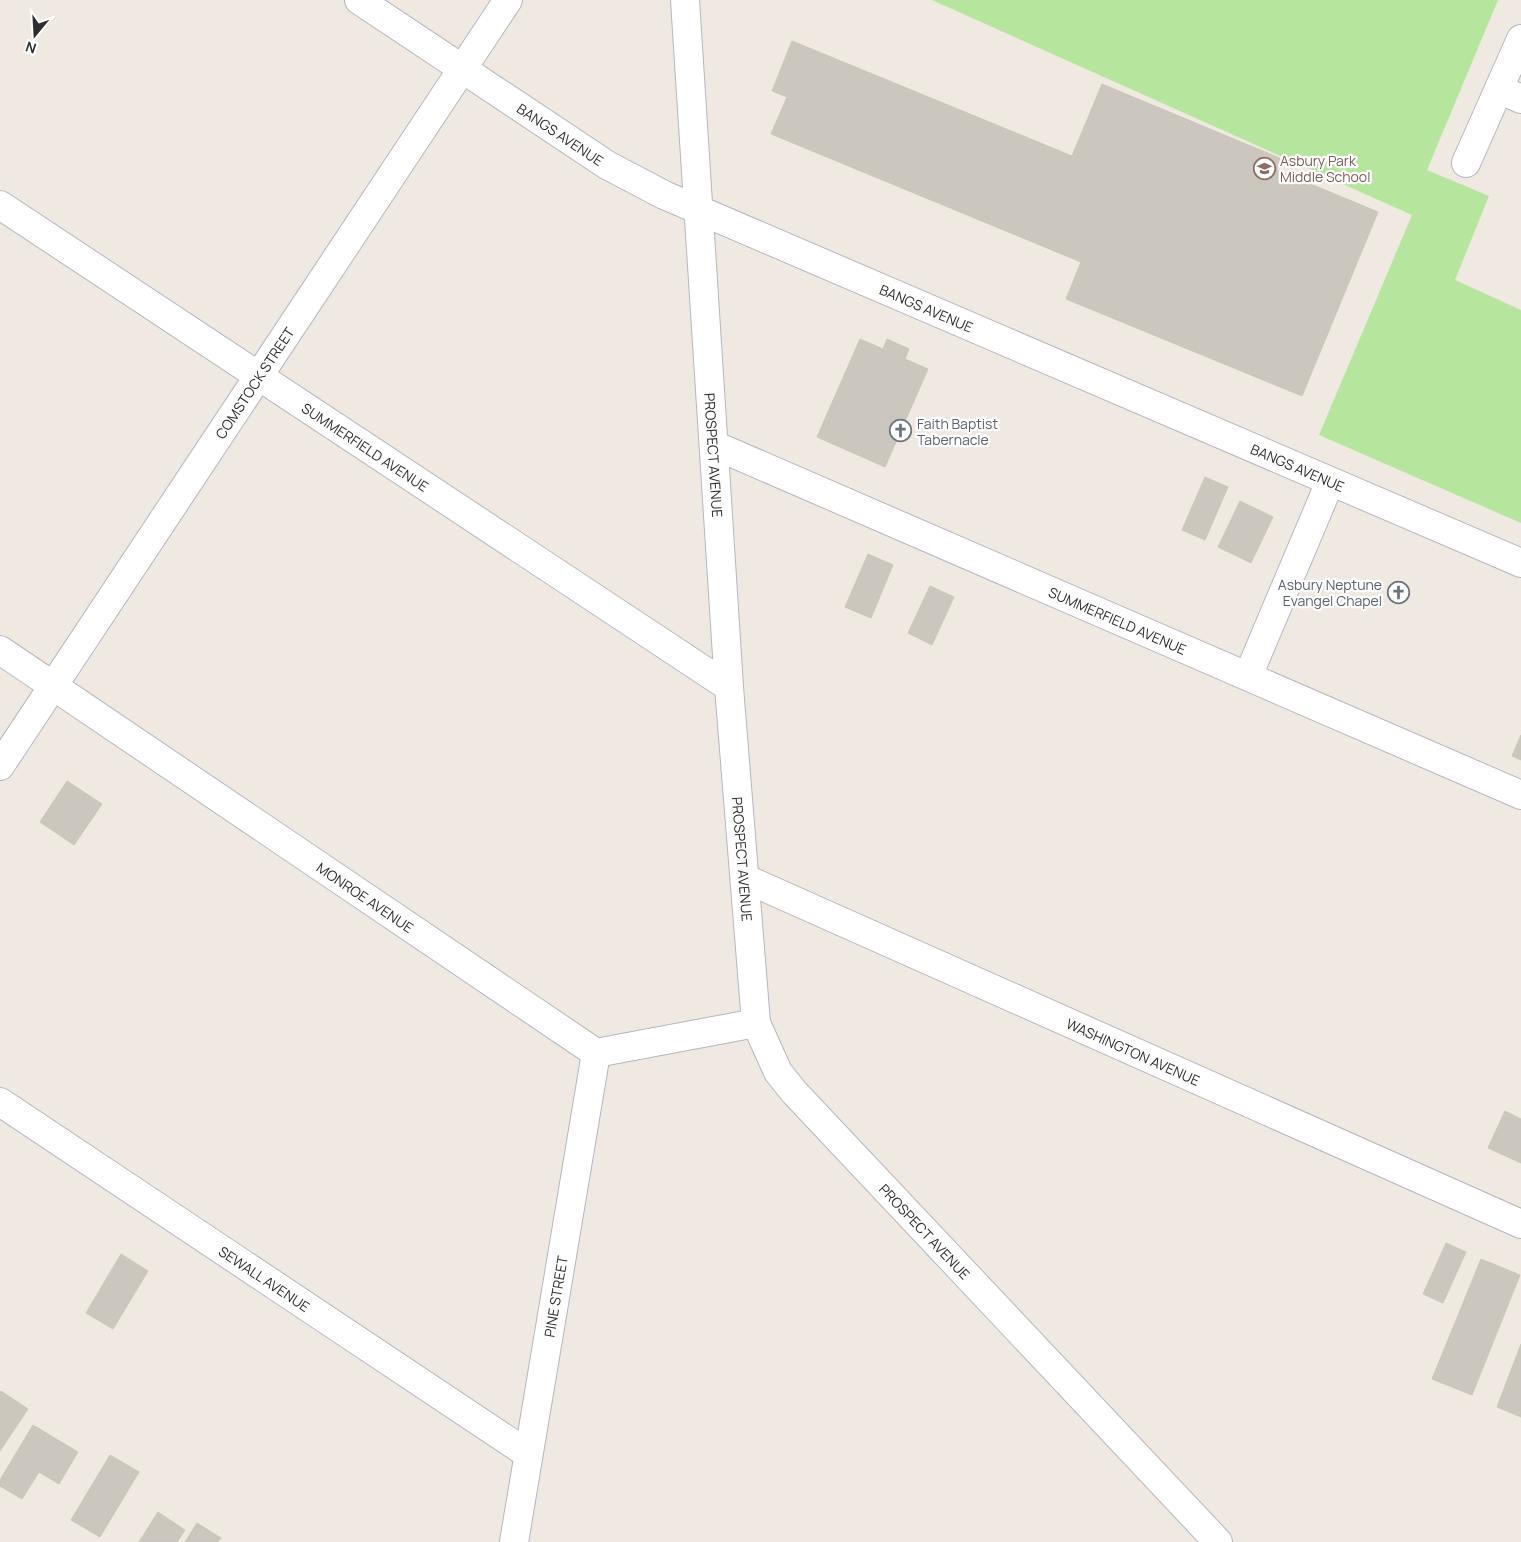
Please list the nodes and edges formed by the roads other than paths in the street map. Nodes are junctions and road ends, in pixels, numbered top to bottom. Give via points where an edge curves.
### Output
1 (359, 0) edge
2 (508, 0) edge
3 (684, 0) edge
4 (1521, 39) edge
5 (462, 68) junction
6 (1510, 94) edge
7 (1466, 163) dead end
8 (0, 205) edge
9 (698, 209) junction
10 (258, 376) junction
11 (714, 445) junction
12 (1330, 482) junction
13 (1521, 563) edge
14 (0, 650) edge
15 (1248, 676) junction
16 (54, 685) junction
17 (729, 687) junction
18 (0, 766) edge
19 (1521, 795) edge
20 (746, 879) junction
21 (756, 1024) junction
22 (596, 1052) junction
23 (0, 1102) edge
24 (1521, 1224) edge
25 (528, 1454) junction
26 (514, 1542) edge
27 (1218, 1542) edge

1 - 5 street, BANGS AVENUE
2 - 5 street, COMSTOCK STREET
3 - 9 street, PROSPECT AVENUE
4 - 6 street
5 - 9 street, BANGS AVENUE via 607,165
5 - 10 street, COMSTOCK STREET
6 - 7 street
8 - 10 street, SUMMERFIELD AVENUE
9 - 11 street, PROSPECT AVENUE
9 - 12 street, BANGS AVENUE
10 - 16 street, COMSTOCK STREET
10 - 17 street, SUMMERFIELD AVENUE
11 - 15 street, SUMMERFIELD AVENUE
11 - 17 street, PROSPECT AVENUE
12 - 13 street, BANGS AVENUE
12 - 15 street
14 - 16 street, MONROE AVENUE
15 - 19 street, SUMMERFIELD AVENUE
16 - 18 street, COMSTOCK STREET
16 - 22 street, MONROE AVENUE
17 - 20 street, PROSPECT AVENUE
20 - 21 street, PROSPECT AVENUE
20 - 24 street, WASHINGTON AVENUE
21 - 22 street
21 - 27 street, PROSPECT AVENUE via 778,1072 794,1092
22 - 25 street, PINE STREET
23 - 25 street, SEWALL AVENUE
25 - 26 street, PINE STREET

